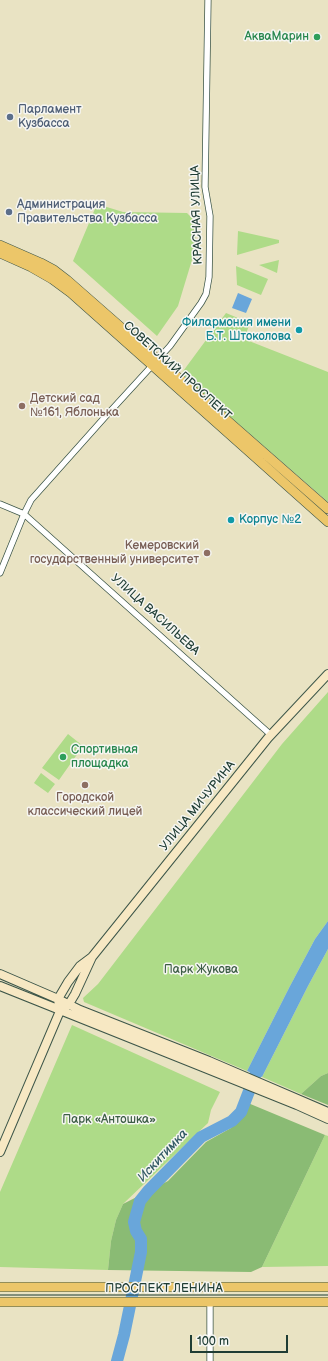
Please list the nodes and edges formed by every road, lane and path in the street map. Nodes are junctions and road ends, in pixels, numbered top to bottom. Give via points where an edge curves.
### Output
1 (208, 0) edge
2 (0, 245) edge
3 (0, 253) edge
4 (155, 362) junction
5 (0, 504) edge
6 (328, 509) edge
7 (24, 514) junction
8 (328, 522) edge
9 (0, 573) edge
10 (328, 674) edge
11 (271, 735) junction
12 (92, 957) junction
13 (0, 974) edge
14 (0, 986) edge
15 (58, 999) junction
16 (69, 1004) junction
17 (60, 1011) junction
18 (207, 1064) junction
19 (298, 1102) junction
20 (328, 1112) edge
21 (328, 1119) edge
22 (0, 1152) edge
23 (328, 1286) edge
24 (0, 1287) edge
25 (210, 1301) junction
26 (0, 1302) edge
27 (328, 1302) edge
28 (210, 1361) edge

1 - 4 street, КРАСНАЯ УЛИЦА via 205,188 210,216 209,285 201,303
2 - 4 main road, СОВЕТСКИЙ ПРОСПЕКТ via 54,270
3 - 4 main road, СОВЕТСКИЙ ПРОСПЕКТ via 52,278
4 - 6 main road, СОВЕТСКИЙ ПРОСПЕКТ
4 - 7 street, КРАСНАЯ УЛИЦА via 31,500
4 - 8 main road, СОВЕТСКИЙ ПРОСПЕКТ
5 - 7 street, УЛИЦА ВАСИЛЬЕВА
7 - 9 street, КРАСНАЯ УЛИЦА
7 - 11 street, УЛИЦА ВАСИЛЬЕВА
10 - 11 main road, УЛИЦА МИЧУРИНА
11 - 12 main road, УЛИЦА МИЧУРИНА
12 - 15 main road, УЛИЦА МИЧУРИНА via 80,966
12 - 16 main road, УЛИЦА МИЧУРИНА
13 - 15 main road
14 - 17 main road
15 - 16 main road
15 - 17 main road
16 - 17 main road, УЛИЦА МИЧУРИНА
16 - 18 main road
17 - 18 main road
17 - 22 main road, УЛИЦА МИЧУРИНА
18 - 19 main road
19 - 20 main road
19 - 21 main road
23 - 24 main road, ПРОСПЕКТ ЛЕНИНА
25 - 26 main road, ПРОСПЕКТ ЛЕНИНА
25 - 27 main road, ПРОСПЕКТ ЛЕНИНА
25 - 28 street

